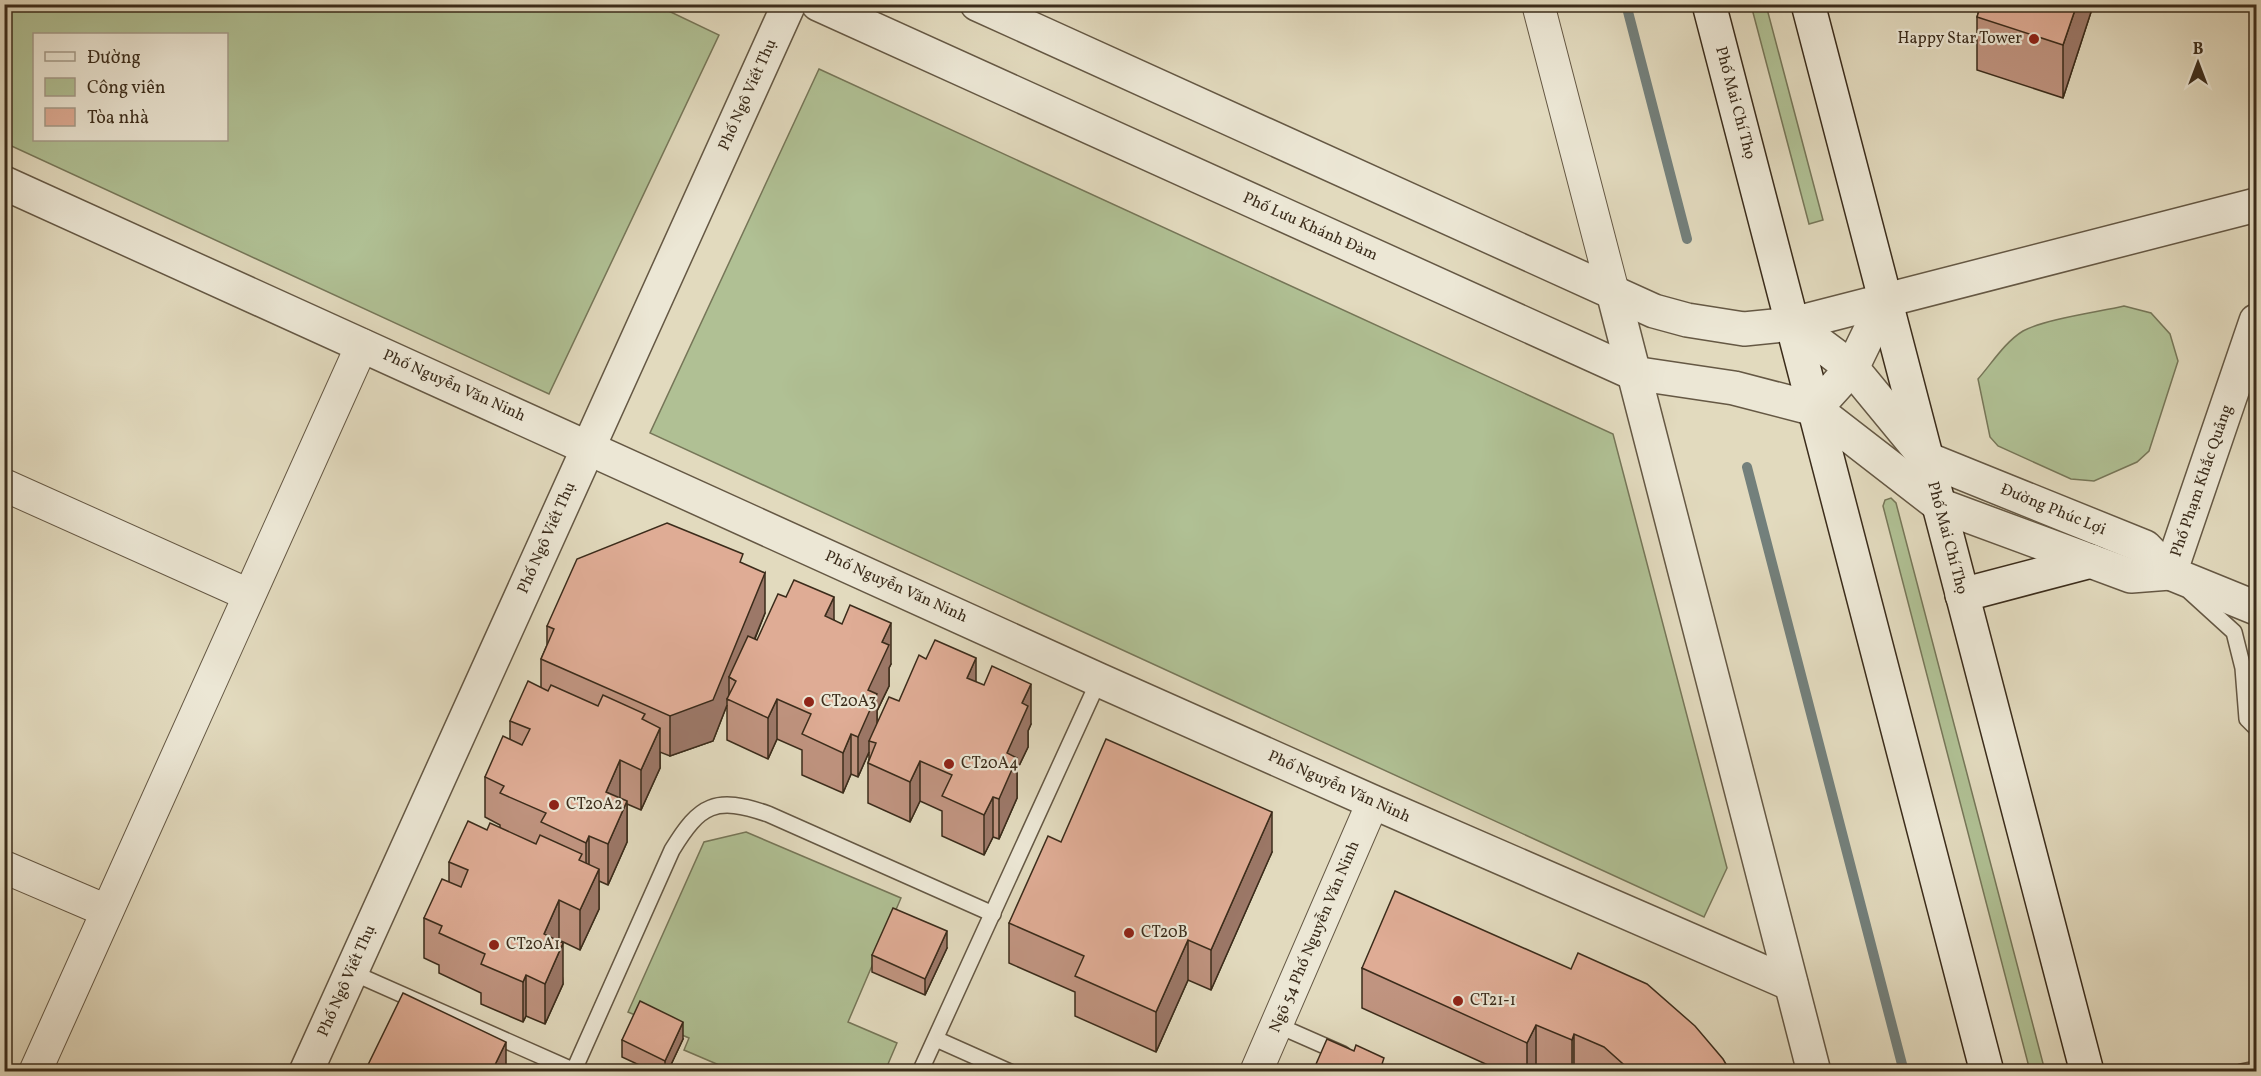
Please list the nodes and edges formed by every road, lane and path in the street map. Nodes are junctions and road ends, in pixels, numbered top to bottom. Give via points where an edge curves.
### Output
1 (789, 4) edge
2 (818, 4) edge
3 (977, 4) edge
4 (1538, 4) edge
5 (1709, 4) edge
6 (1808, 4) edge
7 (4, 183) edge
8 (2256, 205) edge
9 (1613, 292) junction
10 (1885, 300) junction
11 (2256, 321) edge
12 (1793, 324) junction
13 (362, 345) junction
14 (1852, 368) junction
15 (1633, 373) junction
16 (1815, 409) junction
17 (588, 448) junction
18 (1927, 459) junction
19 (4, 485) edge
20 (1939, 505) junction
21 (2091, 561) junction
22 (2170, 573) junction
23 (249, 595) junction
24 (1962, 595) junction
25 (2256, 608) edge
26 (1099, 680) junction
27 (2256, 728) edge
28 (1373, 802) junction
29 (4, 867) edge
30 (107, 911) junction
31 (993, 914) junction
32 (351, 972) junction
33 (1791, 984) junction
34 (1277, 1025) junction
35 (936, 1039) junction
36 (1361, 1062) edge
37 (2256, 1069) edge
38 (35, 1071) edge
39 (306, 1071) edge
40 (576, 1071) edge
41 (920, 1071) edge
42 (1010, 1071) edge
43 (1257, 1071) edge
44 (1814, 1071) edge
45 (1987, 1071) edge
46 (2086, 1071) edge
47 (2241, 1071) edge

1 - 17 street, Phố Ngô Viết Thụ
2 - 15 street, Phố Lưu Khánh Đàm
3 - 9 street
4 - 9 street
5 - 12 street, Phố Mai Chí Thọ
6 - 10 street, Phố Mai Chí Thọ
7 - 13 street, Phố Nguyễn Văn Ninh
8 - 10 street
9 - 12 street via 1654,311 1687,320 1744,329
9 - 15 street
10 - 12 street
10 - 14 street
10 - 18 street, Phố Mai Chí Thọ
11 - 22 street, Phố Phạm Khắc Quảng
12 - 14 street
12 - 16 street, Phố Mai Chí Thọ
13 - 17 street, Phố Nguyễn Văn Ninh
13 - 23 street
14 - 16 street
14 - 18 street
15 - 16 street, Phố Lưu Khánh Đàm via 1734,388
15 - 33 street
16 - 20 street, Đường Phúc Lợi
16 - 45 street, Phố Mai Chí Thọ
17 - 26 street, Phố Nguyễn Văn Ninh
17 - 32 street, Phố Ngô Viết Thụ
18 - 20 street, Phố Mai Chí Thọ
18 - 22 street, Đường Phúc Lợi via 2145,547
19 - 23 street
20 - 21 street, Đường Phúc Lợi
20 - 24 street, Phố Mai Chí Thọ
21 - 22 street, Đường Phúc Lợi via 2131,576
21 - 24 street
22 - 25 street, Đường Phúc Lợi
22 - 27 lane via 2234,632 2243,668 2247,718
23 - 30 street
24 - 46 street, Phố Mai Chí Thọ
26 - 28 street, Phố Nguyễn Văn Ninh
26 - 31 lane
28 - 33 street, Phố Nguyễn Văn Ninh
28 - 34 street, Ngõ 54 Phố Nguyễn Văn Ninh
29 - 30 street
30 - 38 street
31 - 35 lane
31 - 40 lane via 768,814 733,805 710,808 687,824 672,850
32 - 39 street, Phố Ngô Viết Thụ
32 - 40 lane
33 - 44 street
34 - 36 lane
34 - 43 street, Ngõ 54 Phố Nguyễn Văn Ninh
35 - 41 lane
35 - 42 lane
37 - 47 lane

